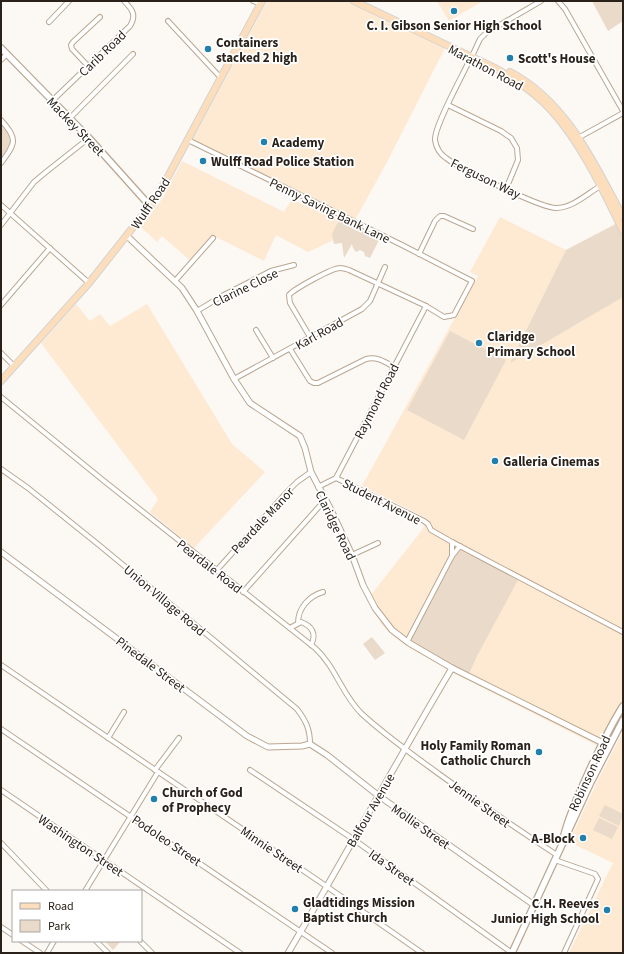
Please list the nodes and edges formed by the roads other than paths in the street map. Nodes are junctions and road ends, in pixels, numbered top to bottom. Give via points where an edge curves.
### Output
1 (69, 1) edge
2 (124, 1) edge
3 (253, 1) edge
4 (354, 1) edge
5 (362, 1) edge
6 (541, 1) edge
7 (558, 1) edge
8 (261, 2) edge
9 (100, 17) dead end
10 (168, 21) dead end
11 (49, 22) dead end
12 (1, 48) edge
13 (6, 54) junction
14 (133, 54) dead end
15 (472, 55) junction
16 (1, 60) edge
17 (88, 66) junction
18 (221, 78) junction
19 (52, 101) junction
20 (448, 105) junction
21 (623, 112) edge
22 (69, 119) junction
23 (1, 120) edge
24 (89, 138) junction
25 (578, 138) junction
26 (188, 140) junction
27 (1, 163) edge
28 (603, 184) junction
29 (506, 189) junction
30 (1, 205) edge
31 (150, 206) junction
32 (10, 213) junction
33 (623, 217) edge
34 (1, 224) edge
35 (473, 229) dead end
36 (623, 231) edge
37 (127, 236) junction
38 (213, 238) dead end
39 (50, 248) junction
40 (419, 254) junction
41 (294, 265) dead end
42 (385, 267) dead end
43 (175, 281) junction
44 (89, 283) junction
45 (378, 283) junction
46 (1, 305) edge
47 (426, 306) junction
48 (197, 311) junction
49 (256, 330) dead end
50 (310, 337) junction
51 (290, 349) junction
52 (1, 353) edge
53 (273, 358) junction
54 (14, 366) junction
55 (394, 367) junction
56 (234, 379) junction
57 (1, 381) edge
58 (1, 397) edge
59 (1, 469) edge
60 (311, 472) junction
61 (336, 478) junction
62 (318, 487) junction
63 (325, 500) junction
64 (452, 542) junction
65 (378, 543) dead end
66 (460, 546) junction
67 (1, 552) edge
68 (352, 555) junction
69 (452, 556) junction
70 (216, 571) junction
71 (243, 592) junction
72 (323, 592) dead end
73 (298, 623) junction
74 (290, 628) junction
75 (623, 632) edge
76 (407, 642) junction
77 (311, 645) junction
78 (1, 665) edge
79 (452, 668) junction
80 (623, 706) edge
81 (124, 712) dead end
82 (623, 720) edge
83 (1, 729) edge
84 (108, 738) junction
85 (179, 738) dead end
86 (602, 743) junction
87 (310, 744) junction
88 (609, 746) junction
89 (404, 748) junction
90 (250, 770) dead end
91 (157, 771) junction
92 (1, 790) edge
93 (379, 796) junction
94 (131, 816) junction
95 (353, 840) junction
96 (562, 843) junction
97 (1, 844) edge
98 (556, 857) junction
99 (103, 860) junction
100 (326, 886) junction
101 (46, 890) edge
102 (87, 890) edge
103 (534, 905) junction
104 (1, 927) edge
105 (301, 931) junction
106 (12, 934) edge
107 (24, 942) edge
108 (53, 942) edge
109 (97, 942) edge
110 (141, 942) edge
111 (40, 953) edge
112 (47, 953) edge
113 (108, 953) edge
114 (152, 953) edge
115 (240, 953) edge
116 (288, 953) edge
117 (332, 953) edge
118 (422, 953) edge
119 (512, 953) edge
120 (564, 953) edge

1 - 11 street
2 - 17 street, Carib Road via 132,9 133,20
3 - 8 street
4 - 15 main road, Marathon Road
5 - 15 main road, Marathon Road
6 - 15 street, Ferguson Way via 486,33
7 - 21 street
8 - 18 main road, Wulff Road
9 - 17 street via 72,45 72,49
10 - 18 street
12 - 13 main road, Mackey Street
13 - 16 street
13 - 19 main road, Mackey Street
14 - 22 street
15 - 20 street, Ferguson Way
15 - 25 main road, Marathon Road via 511,72 528,83 558,111
15 - 28 main road, Marathon Road via 518,81 546,105 568,132
17 - 19 street, Carib Road
18 - 26 main road, Wulff Road
19 - 22 main road, Mackey Street
20 - 29 street via 502,131 511,138 517,148 518,160
20 - 29 street, Ferguson Way via 436,134 436,146 441,154 457,165
21 - 25 street
22 - 24 main road, Mackey Street
23 - 27 street via 13,135 14,142
24 - 31 main road, Mackey Street
24 - 32 street via 34,182
25 - 28 main road, Marathon Road
26 - 31 main road, Wulff Road
26 - 40 street, Penny Saving Bank Lane
28 - 29 street, Ferguson Way via 569,205 555,208
28 - 33 main road, Marathon Road
28 - 36 main road, Marathon Road
30 - 32 street
31 - 37 main road, Wulff Road
32 - 34 street
32 - 39 street
35 - 40 street via 440,216
37 - 43 street, Claridge Road
37 - 44 main road, Wulff Road
38 - 43 street
39 - 44 street
39 - 46 street
40 - 47 street, Penny Saving Bank Lane via 472,281 454,314 444,317
41 - 48 street, Clarine Close via 271,271
42 - 45 street, Karl Road
43 - 48 street, Claridge Road
44 - 54 main road, Wulff Road
45 - 47 street
45 - 50 street, Karl Road via 370,301 362,309
45 - 50 street via 340,268 291,293 288,299
47 - 55 street, Raymond Road
48 - 56 street, Claridge Road
49 - 53 street
50 - 51 street, Karl Road
51 - 53 street, Karl Road
51 - 55 street via 308,379 314,383 366,359 374,358
52 - 54 street
53 - 56 street, Karl Road
54 - 57 main road, Wulff Road
55 - 61 street, Raymond Road
56 - 60 street, Claridge Road via 250,403 300,436
58 - 70 street, Peardale Road
59 - 87 street, Union Village Road via 100,545 296,709 306,722
60 - 62 street, Claridge Road
60 - 70 street, Peardale Manor via 286,493
61 - 62 street
61 - 64 street, Student Avenue via 428,524 431,530
62 - 63 street, Claridge Road
63 - 68 street, Claridge Road
63 - 71 street
64 - 66 street, Student Avenue
64 - 69 street
65 - 68 street
66 - 69 street
66 - 75 street, Student Avenue
67 - 87 street, Pinedale Street via 253,740 268,747
68 - 76 street, Claridge Road via 375,608 392,630
69 - 76 street
70 - 71 street, Peardale Road
71 - 74 street, Peardale Road
72 - 73 street via 306,602
73 - 74 street
73 - 77 street via 303,623 314,632
74 - 77 street, Peardale Road
76 - 79 street, Claridge Road
77 - 89 street, Peardale Road via 325,658 353,705
78 - 84 street, Minnie Street
79 - 86 street, Claridge Road
79 - 89 street, Balfour Avenue
80 - 86 main road, Robinson Road
81 - 84 street
82 - 88 main road, Robinson Road
83 - 94 street, Podoleo Street
84 - 91 street, Minnie Street
85 - 91 street
86 - 88 street, Claridge Road
86 - 96 main road, Robinson Road via 573,807
87 - 93 street, Mollie Street
88 - 96 main road, Robinson Road
89 - 93 street, Balfour Avenue
89 - 98 street, Jennie Street
90 - 95 street, Ida Street
91 - 94 street
91 - 100 street, Minnie Street
92 - 99 street, Washington Street
93 - 95 street, Balfour Avenue
93 - 103 street, Mollie Street
94 - 99 street
94 - 105 street, Podoleo Street
95 - 100 street, Balfour Avenue
95 - 119 street, Ida Street
96 - 98 main road, Robinson Road
97 - 101 street
98 - 103 main road, Robinson Road
98 - 120 street, Jennie Street via 595,874 598,878
99 - 102 street
99 - 115 street, Washington Street
100 - 105 street, Balfour Avenue
100 - 118 street, Minnie Street
103 - 119 main road, Robinson Road
104 - 106 street
105 - 116 street, Balfour Avenue
105 - 117 street, Podoleo Street
107 - 111 street
108 - 112 street
109 - 113 street
110 - 114 street

